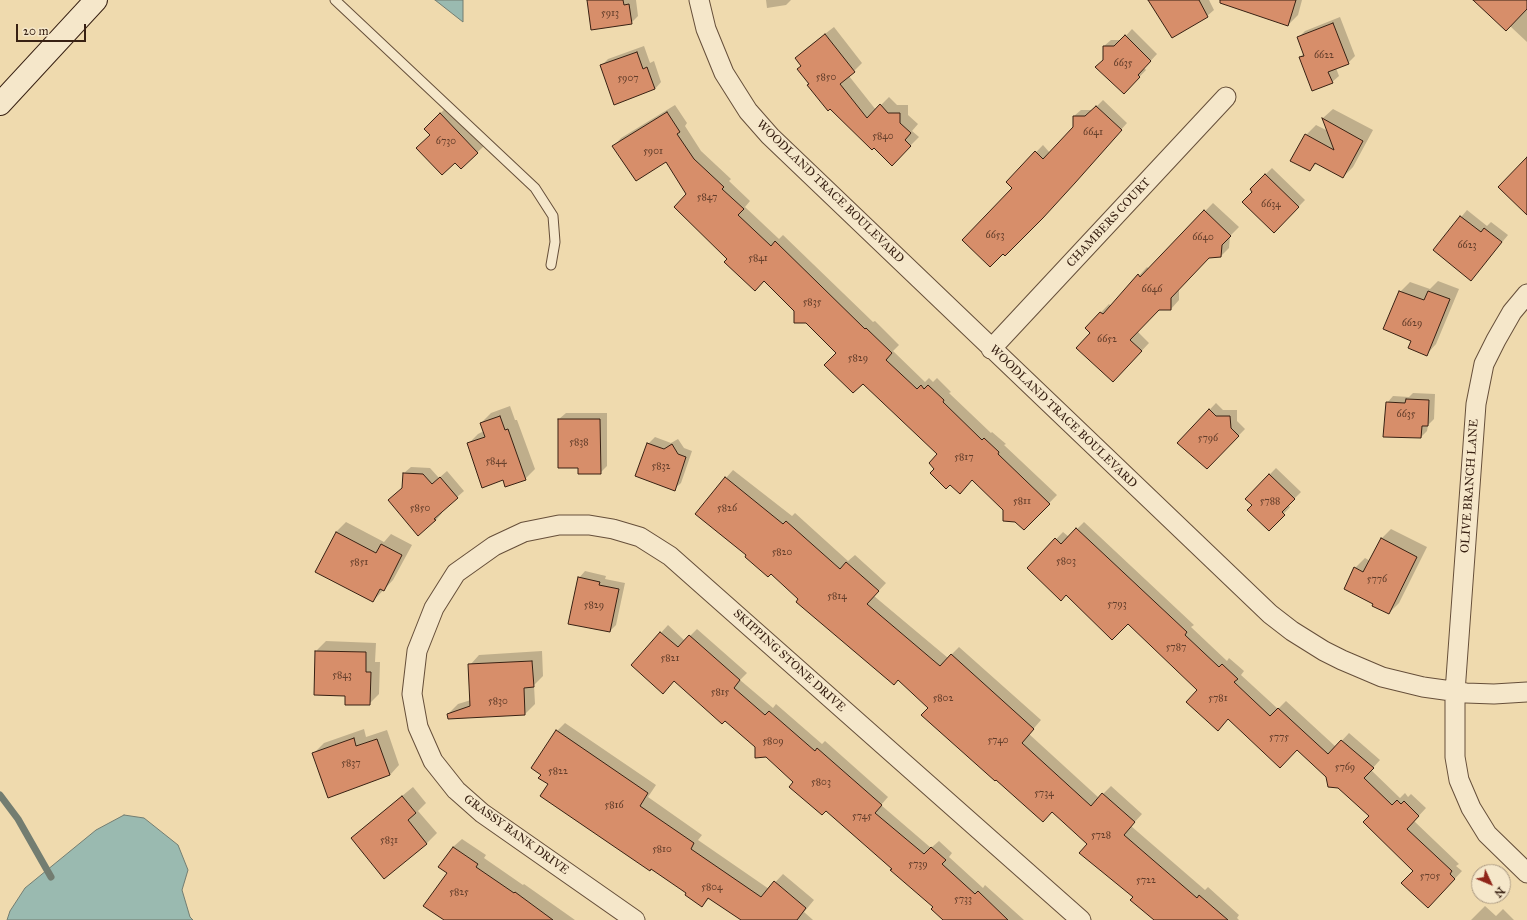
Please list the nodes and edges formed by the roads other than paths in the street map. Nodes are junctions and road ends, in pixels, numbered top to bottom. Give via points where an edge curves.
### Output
1 (96, 0) edge
2 (336, 0) edge
3 (699, 0) edge
4 (1226, 97) dead end
5 (0, 104) edge
6 (551, 265) dead end
7 (1527, 294) edge
8 (991, 349) junction
9 (456, 573) joint
10 (1455, 692) junction
11 (1527, 692) edge
12 (1527, 873) edge
13 (635, 920) edge
14 (1081, 920) edge

1 - 5 main road
2 - 6 lane via 535,188 553,216 555,242
3 - 8 street, WOODLAND TRACE BOULEVARD via 706,29 724,73 761,127
4 - 8 street, CHAMBERS COURT
7 - 10 street, OLIVE BRANCH LANE via 1512,312 1484,364 1476,404
8 - 10 street, WOODLAND TRACE BOULEVARD via 1259,605 1292,631 1324,651 1369,672 1403,683
9 - 13 street, GRASSY BANK DRIVE via 434,608 417,651 412,694 418,727 433,761 456,790 482,813
9 - 14 street, SKIPPING STONE DRIVE via 494,546 524,532 559,525 613,528 640,538 670,556
10 - 11 street, WOODLAND TRACE BOULEVARD
10 - 12 street, OLIVE BRANCH LANE via 1455,757 1459,780 1471,808 1487,834

